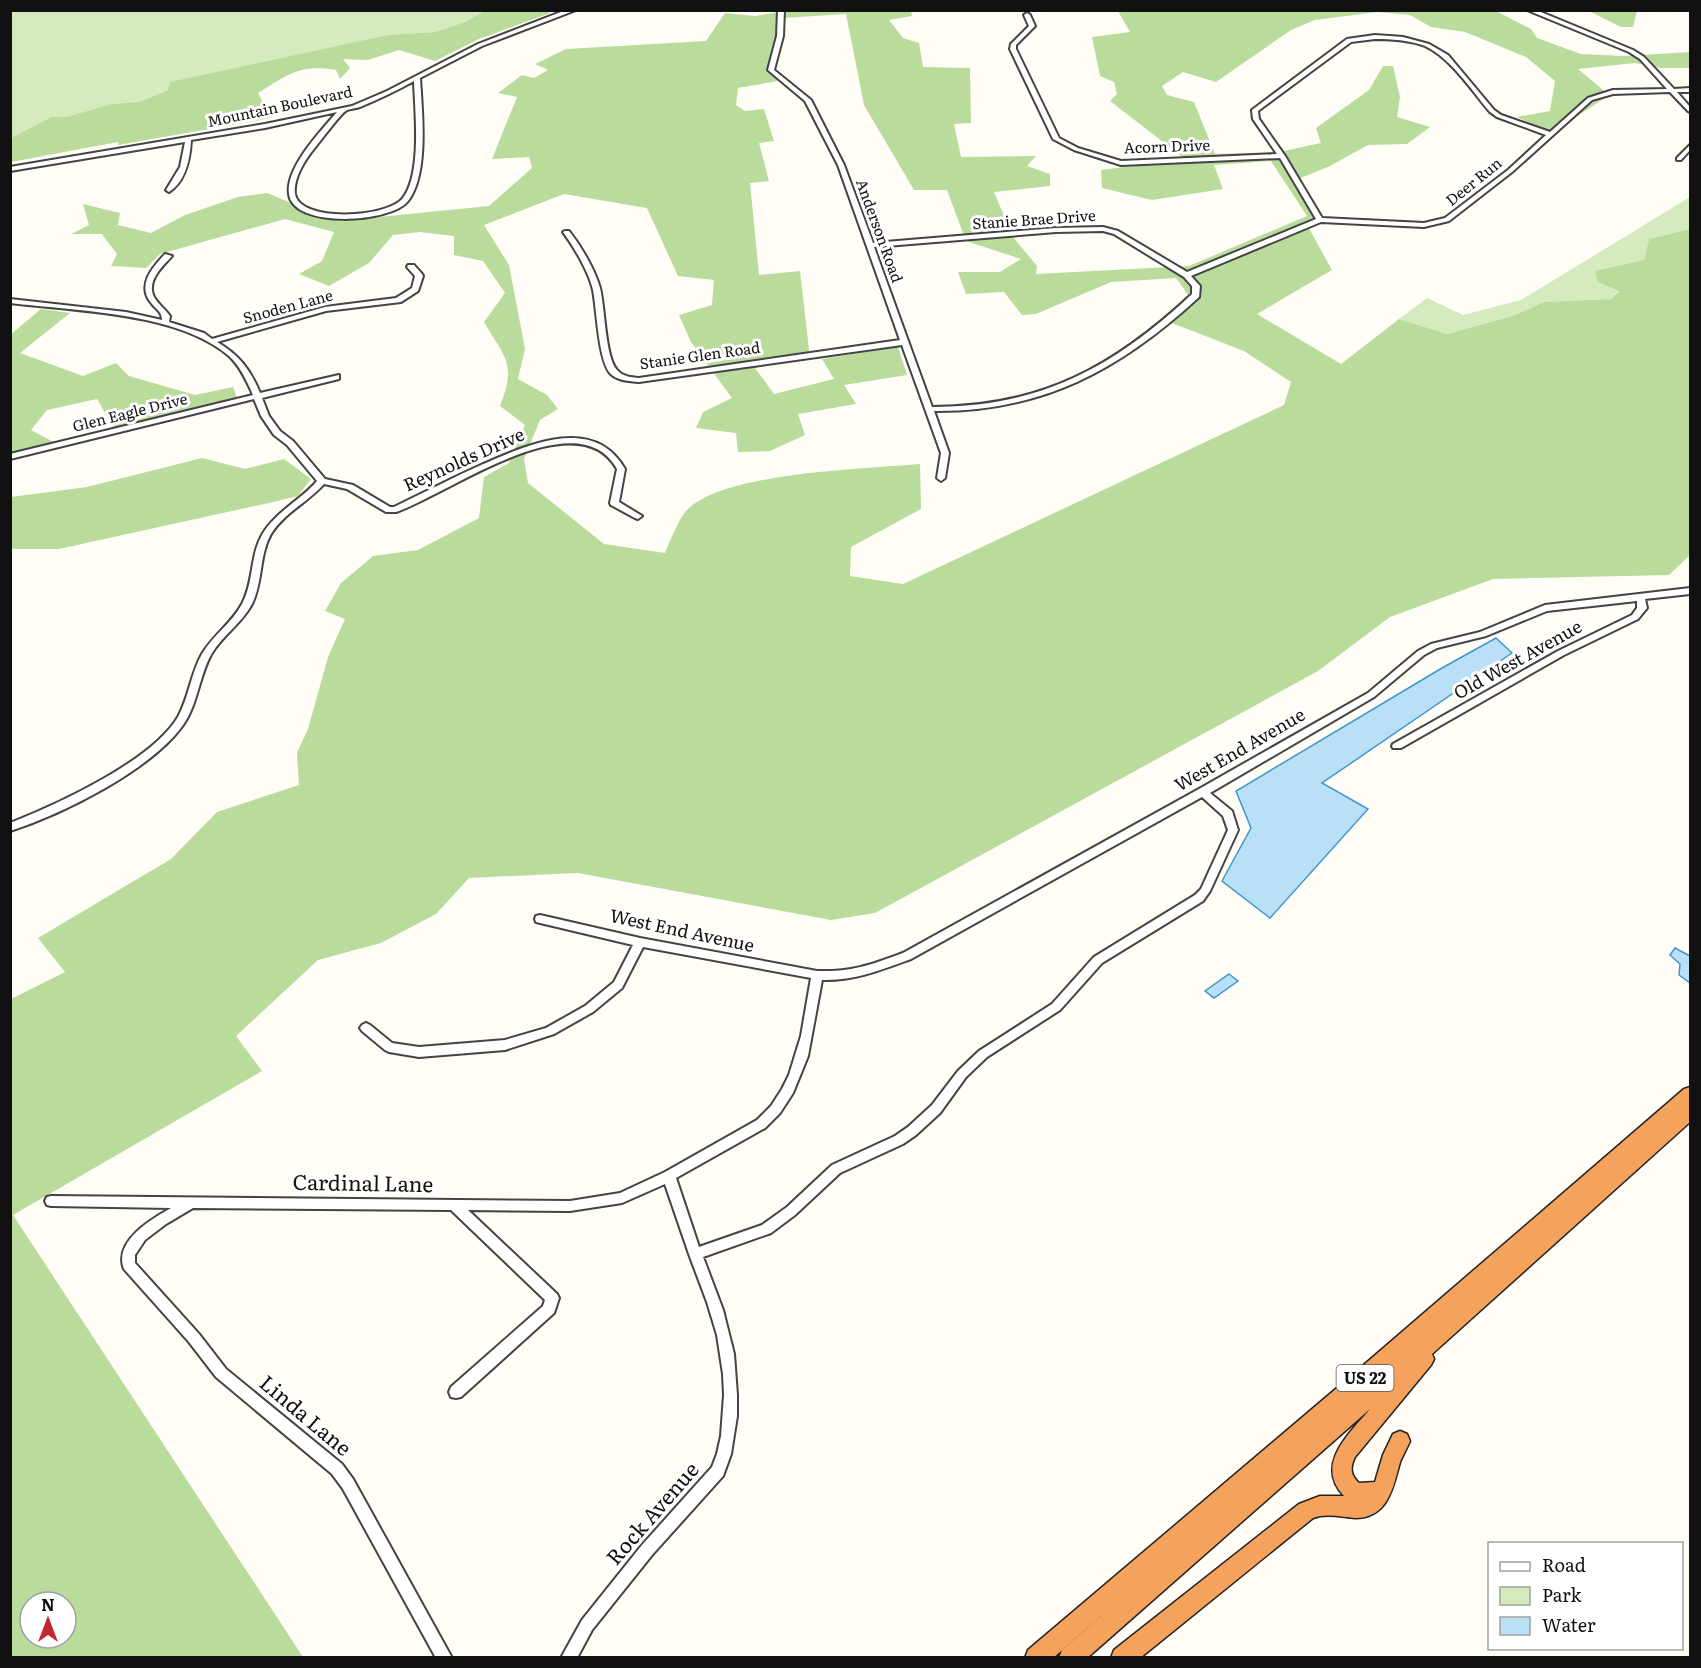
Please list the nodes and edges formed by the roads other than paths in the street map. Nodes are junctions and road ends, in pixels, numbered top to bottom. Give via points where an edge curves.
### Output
1 (573, 10) edge
2 (781, 10) edge
3 (1530, 10) edge
4 (1027, 15) dead end
5 (417, 78) junction
6 (1672, 90) junction
7 (1690, 90) edge
8 (343, 110) junction
9 (1690, 110) edge
10 (1550, 134) junction
11 (188, 139) junction
12 (1690, 147) edge
13 (1282, 156) junction
14 (1679, 159) dead end
15 (10, 169) edge
16 (169, 190) dead end
17 (1320, 220) junction
18 (567, 232) dead end
19 (871, 245) junction
20 (168, 256) dead end
21 (411, 267) dead end
22 (1187, 275) junction
23 (10, 302) edge
24 (165, 323) junction
25 (212, 341) junction
26 (904, 342) junction
27 (336, 377) dead end
28 (256, 396) junction
29 (930, 409) junction
30 (10, 457) edge
31 (941, 478) dead end
32 (322, 481) junction
33 (638, 516) dead end
34 (1690, 591) edge
35 (1638, 596) junction
36 (1396, 746) dead end
37 (1203, 792) junction
38 (10, 827) edge
39 (540, 919) dead end
40 (640, 942) junction
41 (817, 975) junction
42 (366, 1028) dead end
43 (1690, 1095) edge
44 (1690, 1112) edge
45 (669, 1176) junction
46 (51, 1201) dead end
47 (192, 1202) junction
48 (453, 1204) junction
49 (695, 1254) junction
50 (1444, 1332) junction
51 (456, 1392) dead end
52 (1400, 1442) dead end
53 (1381, 1490) junction
54 (446, 1658) edge
55 (568, 1658) edge
56 (1036, 1658) edge
57 (1070, 1658) edge
58 (1122, 1658) edge

1 - 5 street, Mountain Boulevard via 480,45
2 - 19 street, Anderson Road via 780,36 771,70 812,107 841,165
3 - 6 street via 1631,51
4 - 13 street, Acorn Drive via 1032,26 1013,49 1051,130 1064,145 1121,163
5 - 8 street, Mountain Boulevard
5 - 8 street via 419,161 405,200 393,210 336,217 300,208 294,201 292,191 298,169
6 - 7 street, Deer Run
6 - 9 street
6 - 10 street, Deer Run via 1613,92 1590,99
8 - 11 street, Mountain Boulevard
10 - 13 street via 1492,111 1446,56 1433,48 1401,38 1359,38 1340,46 1257,107 1256,119
10 - 17 street, Deer Run via 1447,220 1424,225
11 - 15 street, Mountain Boulevard
11 - 16 street via 186,166
12 - 14 street
13 - 17 street
17 - 22 street, Deer Run
18 - 26 street, Stanie Glen Road via 596,287 606,351 613,371 623,378 639,380
19 - 22 street, Stanie Brae Drive via 1103,228
19 - 26 street, Anderson Road
20 - 24 street via 149,280 150,296 163,310
21 - 25 street, Snoden Lane via 419,276 418,284 398,300 325,309
22 - 29 street via 1196,286 1196,295 1158,331 1100,368 1053,390 1010,403
23 - 24 street via 126,314
24 - 25 street
25 - 28 street via 245,369
26 - 29 street, Anderson Road
27 - 28 street, Glen Eagle Drive
28 - 30 street, Glen Eagle Drive
28 - 32 street via 277,433
29 - 31 street, Anderson Road via 945,453
32 - 33 street, Reynolds Drive via 350,487 390,510 534,445 569,441 611,452 621,469 614,503
32 - 38 street via 266,536 246,607 206,654 181,720 170,735 151,752 103,782
34 - 35 street, West End Avenue
35 - 36 street, Old West Avenue via 1642,608 1635,617 1561,653
35 - 37 street, West End Avenue via 1545,608 1483,634 1434,646 1371,695
37 - 41 street, West End Avenue via 907,956 859,973
37 - 49 street via 1228,814 1233,830 1199,898 1098,960 1056,1007 983,1054 912,1131 836,1169 766,1229
39 - 40 street, West End Avenue
40 - 41 street, West End Avenue
40 - 42 street via 618,985 589,1009 550,1031 517,1041 419,1052 389,1047
41 - 45 street via 806,1042 790,1090 761,1124
43 - 56 highway, US 22
44 - 50 highway, US 22
45 - 48 street, Cardinal Lane via 606,1202 570,1206
45 - 49 street, Rock Avenue
46 - 47 street, Cardinal Lane
47 - 48 street, Cardinal Lane
47 - 54 street, Linda Lane via 140,1236 128,1259 129,1265 221,1373 337,1468
48 - 51 street via 549,1292 553,1304
49 - 55 street, Rock Avenue via 720,1319 726,1347 729,1402 722,1461 718,1471 587,1624
50 - 53 highway via 1340,1464 1342,1476 1354,1492 1368,1494
50 - 57 highway, US 22
52 - 53 highway
53 - 58 highway via 1377,1501 1363,1507 1320,1506 1306,1511

